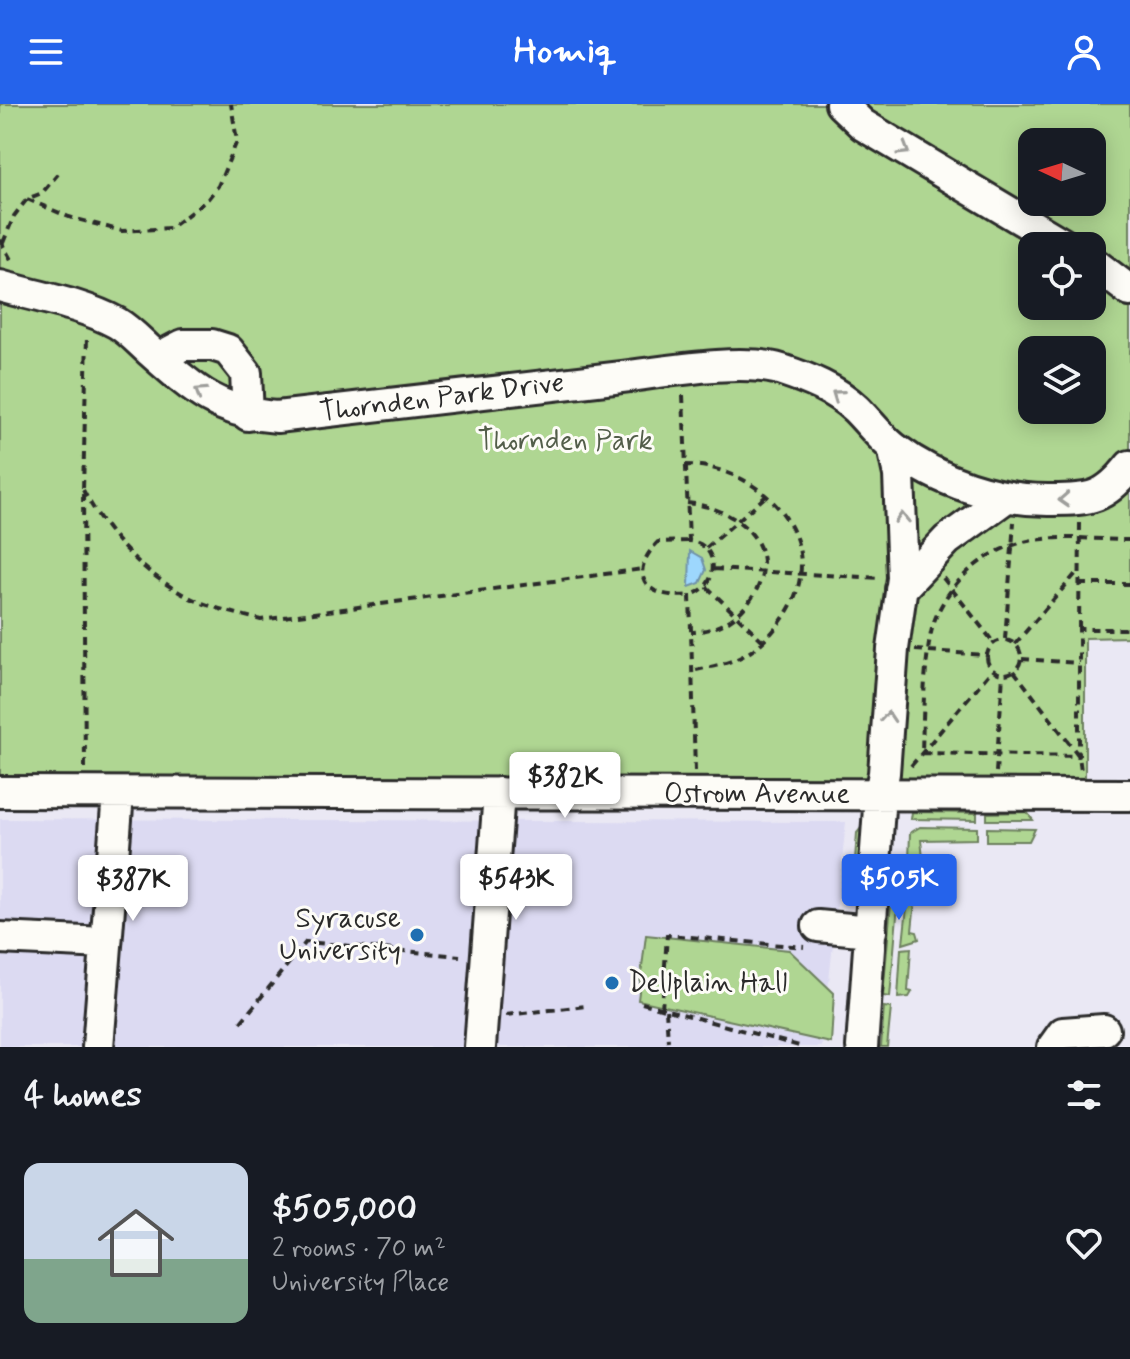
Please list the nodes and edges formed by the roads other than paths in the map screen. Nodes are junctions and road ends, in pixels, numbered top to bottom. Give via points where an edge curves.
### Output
1 (841, 104) edge
2 (1043, 232) edge
3 (1106, 273) edge
4 (0, 286) edge
5 (1130, 291) edge
6 (158, 358) junction
7 (248, 415) junction
8 (893, 447) junction
9 (1130, 466) edge
10 (1010, 499) junction
11 (888, 583) junction
12 (0, 792) edge
13 (499, 793) junction
14 (118, 794) junction
15 (880, 794) junction
16 (1130, 795) edge
17 (871, 931) junction
18 (815, 937) road end
19 (0, 938) edge
20 (105, 943) junction
21 (1104, 1030) dead end
22 (98, 1047) edge
23 (480, 1047) edge
24 (862, 1047) edge
25 (1053, 1047) edge

1 -> 2 street via 863,125
3 - 5 street
4 - 6 street, Thornden Park Drive via 120,324
7 -> 6 street, Thornden Park Drive via 196,391
6 - 7 street via 183,345 228,350 246,373
8 -> 7 street, Thornden Park Drive via 832,390 777,368 753,365 277,417
8 - 10 street, Thornden Park Drive via 963,485
11 -> 8 street via 902,517
9 -> 10 street, Thornden Park Drive via 1114,486 1091,498
10 - 11 street via 947,540 929,561
15 -> 11 street via 893,649
12 - 14 street, Ostrom Avenue
13 - 14 street, Ostrom Avenue
13 - 15 street, Ostrom Avenue
13 - 23 street
14 - 20 street
15 - 16 street, Ostrom Avenue
15 - 17 street
17 - 18 street
17 - 24 street
19 - 20 street
20 - 22 street
21 - 25 street via 1063,1033

